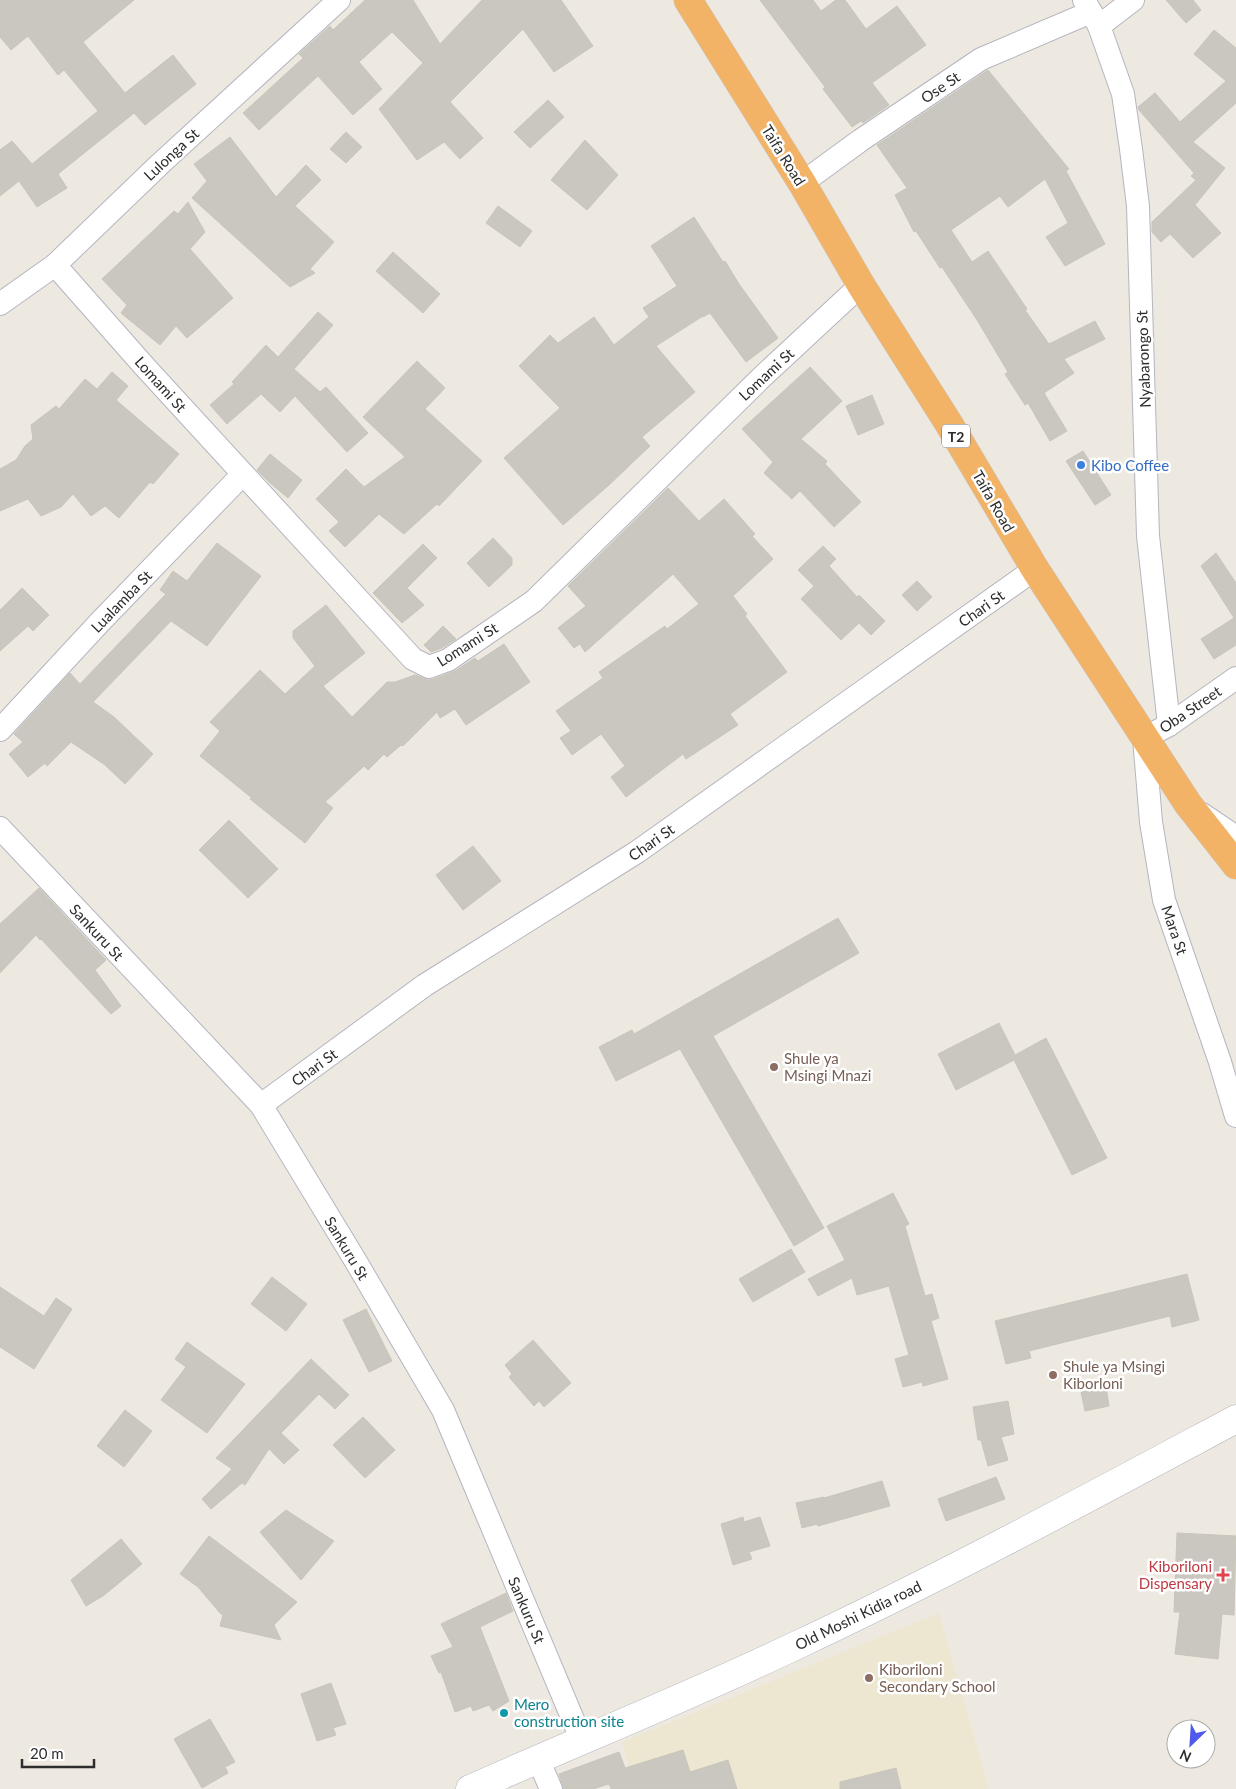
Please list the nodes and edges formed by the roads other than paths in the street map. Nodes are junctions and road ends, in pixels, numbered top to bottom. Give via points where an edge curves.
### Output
1 (339, 0) edge
2 (688, 0) edge
3 (1133, 0) edge
4 (1091, 13) edge
5 (802, 184) junction
6 (55, 265) junction
7 (861, 285) junction
8 (0, 304) edge
9 (243, 474) junction
10 (1034, 569) junction
11 (1236, 678) edge
12 (1169, 726) junction
13 (0, 730) edge
14 (1144, 738) junction
15 (1188, 804) junction
16 (0, 828) edge
17 (1236, 837) edge
18 (1236, 865) edge
19 (260, 1105) junction
20 (1236, 1116) edge
21 (1236, 1420) edge
22 (582, 1741) junction
23 (538, 1759) junction
24 (470, 1789) edge
25 (551, 1789) edge

1 - 6 street, Lulonga St
2 - 5 highway, Taifa Road / T2
3 - 4 street, Ose St
4 - 5 street, Ose St via 981,59
4 - 12 street, Nyabarongo St via 1122,94 1138,206 1148,536
5 - 7 highway, Taifa Road / T2
6 - 8 street, Lulonga St
6 - 9 street, Lomami St
7 - 9 street, Lomami St via 534,601 448,660 429,667 413,659
7 - 10 highway, Taifa Road / T2 via 949,424
9 - 13 street, Lualamba St
10 - 14 highway, Taifa Road / T2
10 - 19 street, Chari St via 638,852 425,985
11 - 12 street, Oba Street
12 - 14 street, Oba Street
14 - 15 highway, Taifa Road / T2
14 - 20 street, Mara St via 1151,822 1164,900
15 - 17 street
15 - 18 highway, Taifa Road / T2
16 - 19 street, Sankuru St
19 - 22 street, Sankuru St via 443,1410
21 - 22 street, Old Moshi Kidia road via 794,1647
22 - 23 street, Old Moshi Kidia road
23 - 24 street, Old Moshi Kidia road
23 - 25 street

